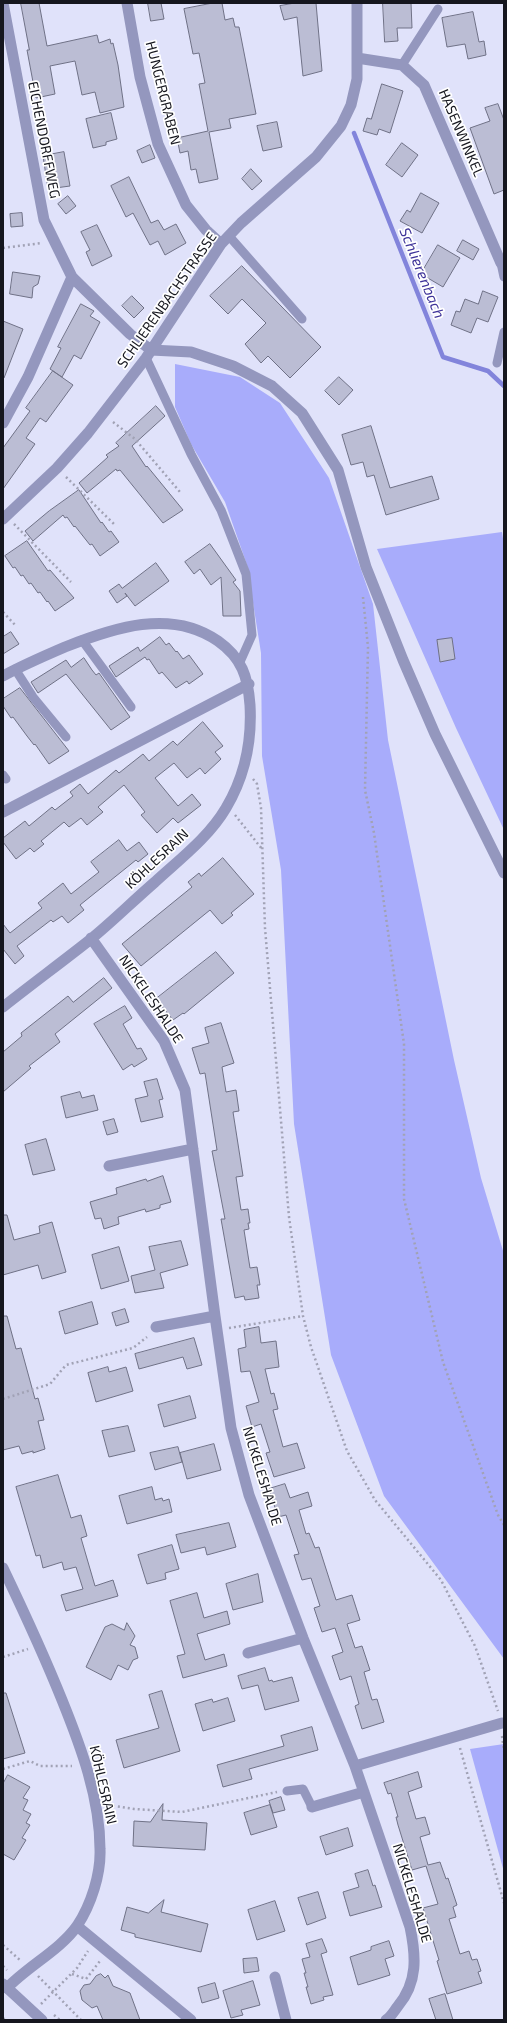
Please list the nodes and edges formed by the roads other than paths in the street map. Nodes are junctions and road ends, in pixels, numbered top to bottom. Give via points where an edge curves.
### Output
1 (3, 3) edge
2 (127, 3) edge
3 (357, 3) edge
4 (438, 9) dead end
5 (357, 58) junction
6 (402, 64) junction
7 (225, 240) junction
8 (501, 263) joint
9 (72, 277) junction
10 (504, 278) edge
11 (302, 319) dead end
12 (504, 332) edge
13 (149, 354) junction
14 (497, 363) dead end
15 (3, 423) edge
16 (5, 515) edge
17 (82, 640) junction
18 (240, 662) junction
19 (15, 669) junction
20 (3, 676) edge
21 (249, 684) junction
22 (132, 707) dead end
23 (66, 737) dead end
24 (3, 812) edge
25 (504, 873) edge
26 (91, 938) junction
27 (3, 1007) edge
28 (193, 1149) junction
29 (109, 1166) dead end
30 (215, 1316) junction
31 (156, 1327) road end
32 (3, 1568) edge
33 (303, 1638) junction
34 (248, 1653) dead end
35 (502, 1723) road end
36 (355, 1766) junction
37 (287, 1791) road end
38 (364, 1792) junction
39 (312, 1806) joint
40 (76, 1926) junction
41 (275, 1977) dead end
42 (5, 1986) edge
43 (38, 2016) edge
44 (191, 2020) edge
45 (286, 2020) edge
46 (386, 2020) edge

1 - 9 street, EICHENDORFFWEG via 44,220
2 - 7 street, HUNGERGRABEN via 140,77 158,144 186,205 206,230
3 - 5 street, SCHLIERENBACHSTRASSE
4 - 6 lane
5 - 6 street
5 - 7 street, SCHLIERENBACHSTRASSE via 357,79 351,105 341,126 316,157
6 - 8 street, HASENWINKEL via 424,86
7 - 11 lane
7 - 13 street, SCHLIERENBACHSTRASSE
8 - 10 lane
9 - 13 street, EICHENDORFFWEG
9 - 15 street via 28,377
12 - 14 lane
13 - 16 street, SCHLIERENBACHSTRASSE via 57,468
13 - 18 lane via 191,454 221,510 246,574 252,635
13 - 25 street via 191,352 233,366 272,386 302,413 338,470 366,567 403,660 435,734
17 - 18 street, KÖHLESRAIN via 135,625 185,625 207,634 225,646
17 - 19 street, KÖHLESRAIN
17 - 22 lane
18 - 21 street, KÖHLESRAIN
19 - 20 street, KÖHLESRAIN
19 - 23 lane via 33,697
21 - 24 street
21 - 26 street, KÖHLESRAIN via 249,741 244,768 227,807 190,850
26 - 27 street, KÖHLESRAIN
26 - 28 street, NICKELESHALDE via 164,1041 173,1058 185,1090
28 - 29 street
28 - 30 street, NICKELESHALDE
30 - 31 street
30 - 33 street, NICKELESHALDE via 231,1428 249,1495
32 - 40 street, KÖHLESRAIN via 40,1645 73,1728 86,1766 94,1802 100,1850 98,1870 92,1896
33 - 34 street
33 - 36 street, NICKELESHALDE
35 - 36 street
36 - 38 street, NICKELESHALDE
37 - 39 lane via 303,1789
38 - 39 street
38 - 46 street, NICKELESHALDE via 410,1927 415,1951 413,1980 402,2002
40 - 42 street, KÖHLESRAIN via 54,1948
40 - 44 street
41 - 45 street
42 - 43 street

